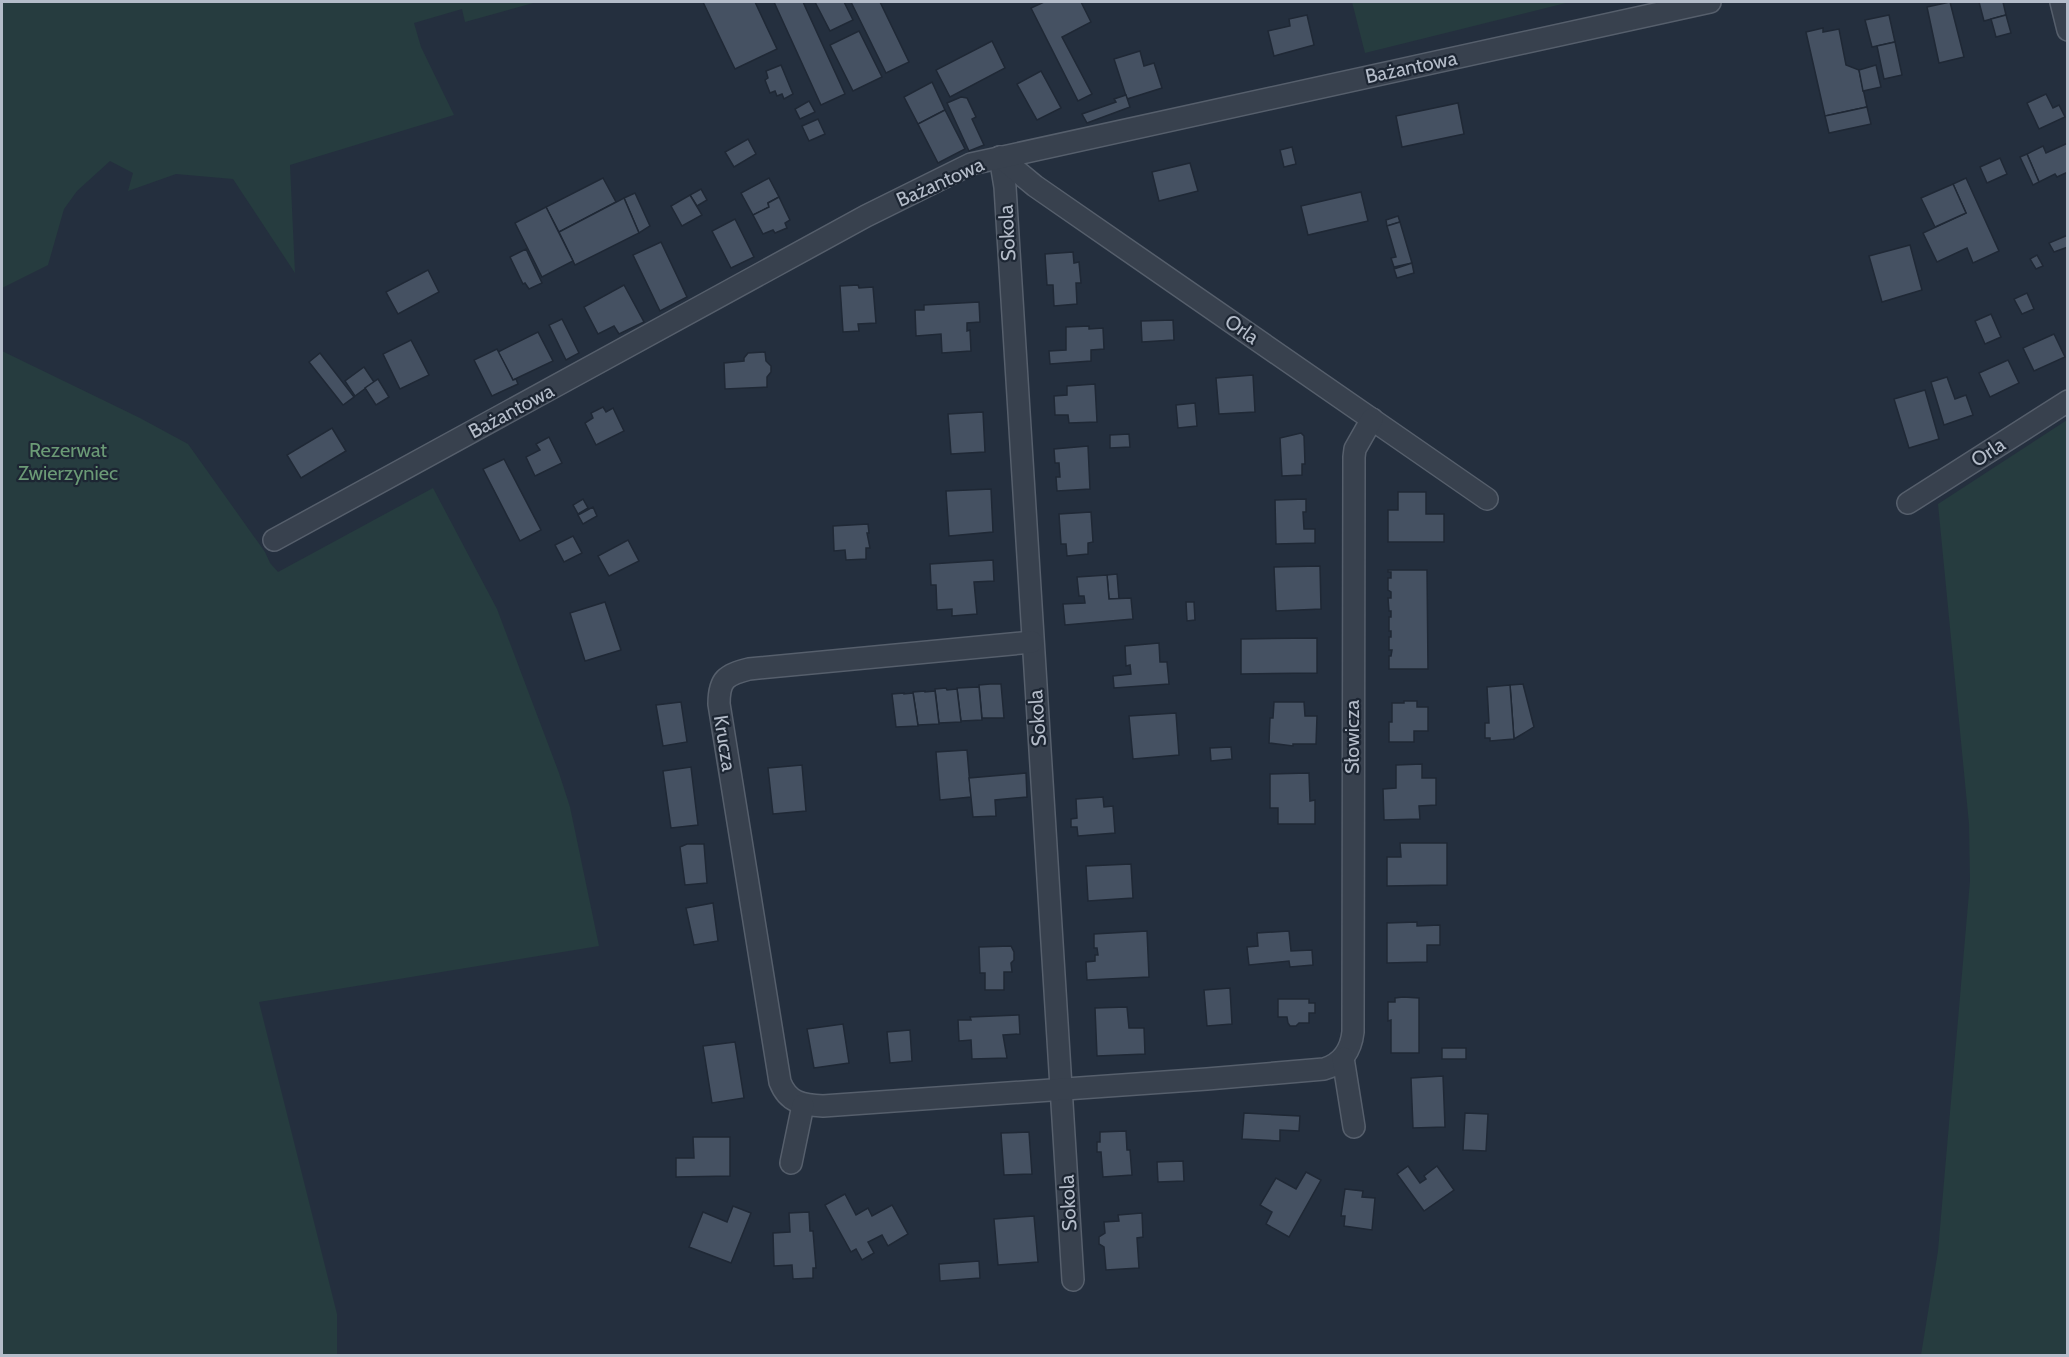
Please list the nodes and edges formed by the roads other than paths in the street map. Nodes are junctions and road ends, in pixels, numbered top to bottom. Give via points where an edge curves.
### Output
1 (1710, 2) edge
2 (2061, 2) edge
3 (2067, 30) edge
4 (1000, 157) junction
5 (2067, 400) edge
6 (1372, 418) junction
7 (1487, 499) dead end
8 (1908, 503) dead end
9 (274, 540) dead end
10 (1032, 642) junction
11 (1343, 1058) junction
12 (1062, 1089) junction
13 (803, 1105) junction
14 (1354, 1127) dead end
15 (791, 1163) dead end
16 (1072, 1280) dead end

1 - 4 street, Bażantowa
2 - 3 street
4 - 6 street, Orla via 1035,186
4 - 9 street, Bażantowa via 971,164 866,216
4 - 10 street, Sokola via 1005,187
5 - 8 street, Orla
6 - 7 street, Orla
6 - 11 street, Słowicza via 1354,458 1353,1032
10 - 12 street, Sokola
10 - 13 street, Krucza via 749,669 723,681 719,704 780,1082 788,1096
11 - 12 street via 1324,1069
11 - 14 street, Słowicza
12 - 13 street
12 - 16 street, Sokola
13 - 15 street

